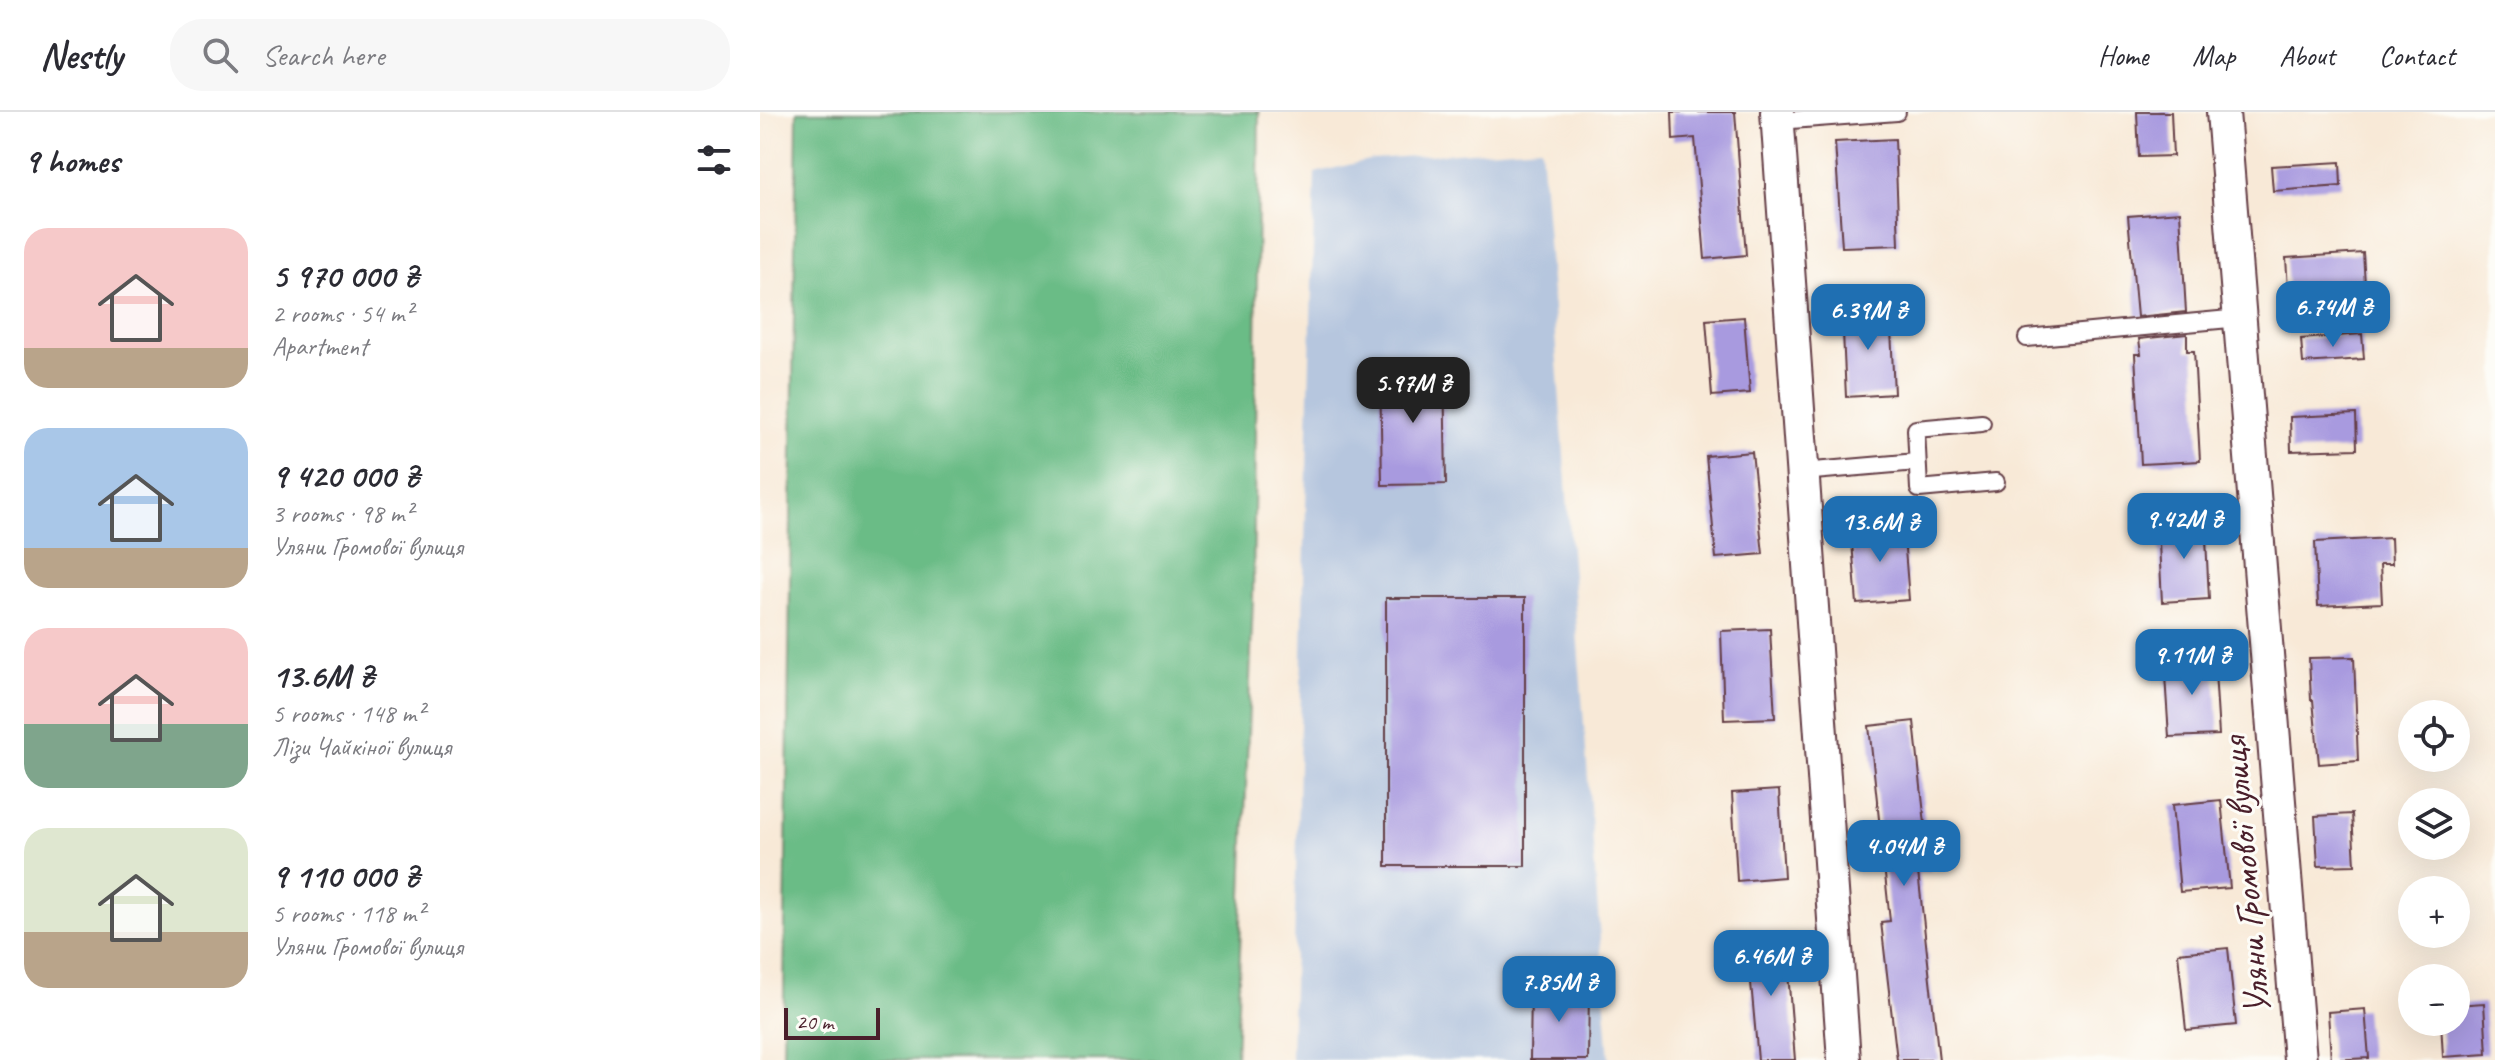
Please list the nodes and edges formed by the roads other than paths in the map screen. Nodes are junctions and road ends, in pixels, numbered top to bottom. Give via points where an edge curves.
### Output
1 (1897, 112) edge
2 (2223, 112) edge
3 (1778, 116) edge
4 (2240, 318) junction
5 (2027, 338) dead end
6 (1982, 423) dead end
7 (1917, 462) junction
8 (1802, 472) junction
9 (1996, 482) dead end
10 (1844, 1060) edge
11 (2300, 1060) edge

1 - 3 lane
2 - 4 street, Уляни Громової вулиця
3 - 8 street
4 - 5 lane
4 - 11 street, Уляни Громової вулиця
6 - 7 lane via 1916,429
7 - 8 lane
7 - 9 lane via 1919,489
8 - 10 street

